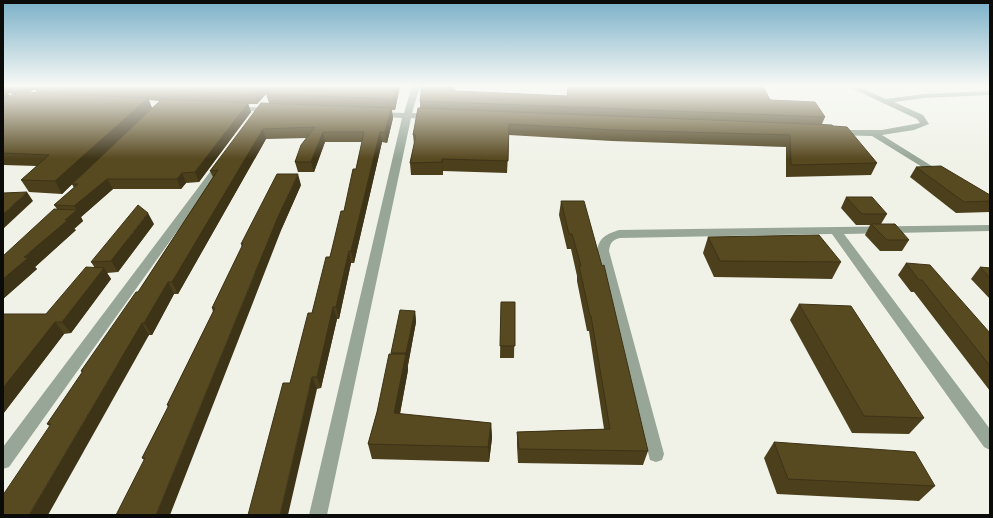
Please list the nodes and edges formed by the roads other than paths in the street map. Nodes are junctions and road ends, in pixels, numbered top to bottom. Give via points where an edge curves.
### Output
1 (259, 110) edge
2 (409, 110) edge
3 (905, 110) edge
4 (368, 114) edge
5 (407, 116) junction
6 (439, 117) edge
7 (251, 122) edge
8 (827, 132) edge
9 (875, 134) junction
10 (227, 154) edge
11 (952, 182) edge
12 (990, 228) edge
13 (836, 231) junction
14 (990, 442) edge
15 (656, 454) dead end
16 (3, 461) edge
17 (318, 515) edge

1 - 7 street
2 - 5 street
3 - 9 street via 920,117 925,124
4 - 5 street
5 - 6 street
5 - 17 street
8 - 9 street
9 - 11 street
10 - 16 street
12 - 13 street
13 - 14 street
13 - 15 street via 619,234 608,237 604,242 603,251

